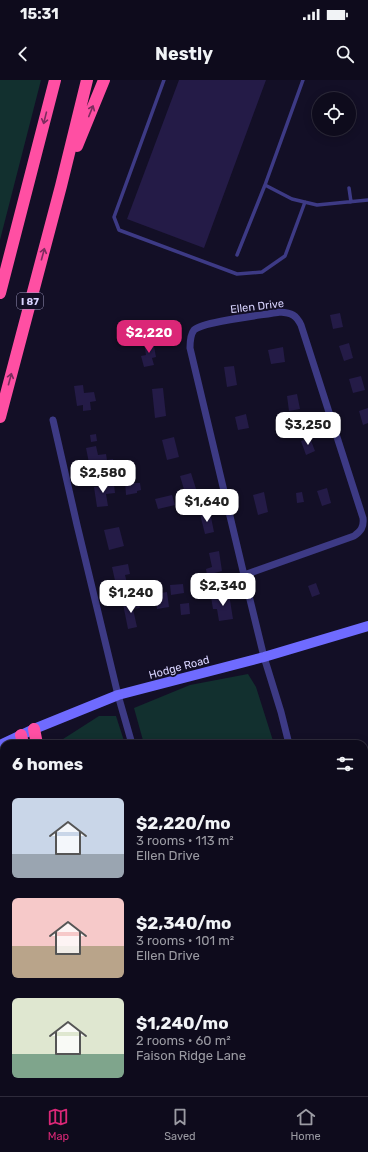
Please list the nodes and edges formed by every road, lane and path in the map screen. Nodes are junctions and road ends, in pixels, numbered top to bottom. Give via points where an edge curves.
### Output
1 (55, 80) edge
2 (87, 80) edge
3 (104, 80) edge
4 (164, 80) edge
5 (303, 80) edge
6 (265, 185) junction
7 (61, 186) junction
8 (349, 188) dead end
9 (368, 200) edge
10 (305, 202) junction
11 (351, 202) junction
12 (237, 255) dead end
13 (0, 293) edge
14 (0, 417) edge
15 (53, 420) dead end
16 (244, 575) junction
17 (368, 626) edge
18 (264, 657) junction
19 (118, 695) junction
20 (34, 729) junction
21 (22, 740) edge
22 (36, 740) edge
23 (131, 740) edge
24 (288, 740) edge

1 -> 13 highway, I 87
2 - 7 highway, I 87
7 -> 3 highway
4 - 10 lane via 114,217 119,230 238,274 262,272 285,256
5 - 6 lane
6 - 10 lane via 292,199
6 - 12 lane
14 -> 7 highway, I 87
8 - 11 lane
9 - 11 lane
10 - 11 lane via 317,205
15 - 19 street
16 - 16 street, Ellen Drive via 354,536 360,532 363,525 363,518 301,325 297,318 289,313 280,312 206,324 193,331 190,339 190,348
16 - 18 street, Ellen Drive
17 - 18 main road, Hodge Road
18 - 19 main road, Hodge Road
18 - 24 street, Ellen Drive
19 - 20 main road, Hodge Road
19 - 23 street
20 - 21 main road, Hodge Road
20 - 22 highway

